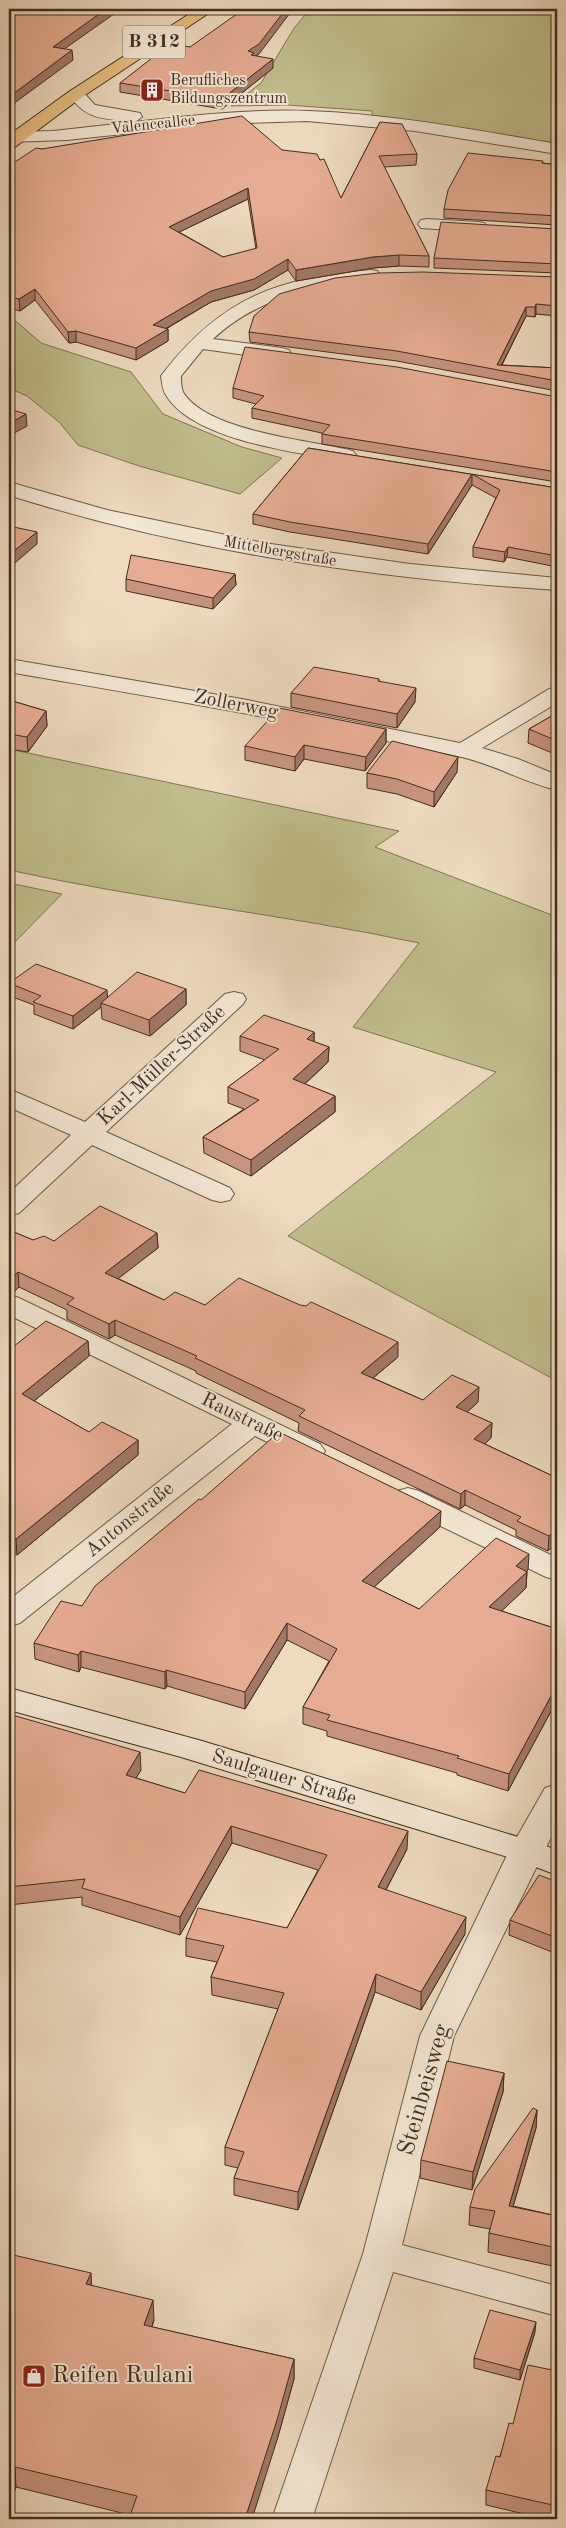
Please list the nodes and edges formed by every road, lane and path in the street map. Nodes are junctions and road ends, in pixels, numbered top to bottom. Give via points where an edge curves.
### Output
1 (207, 9) edge
2 (76, 94) junction
3 (173, 122) junction
4 (11, 139) edge
5 (557, 149) edge
6 (427, 224) dead end
7 (495, 228) edge
8 (389, 274) edge
9 (198, 343) junction
10 (296, 356) edge
11 (364, 458) edge
12 (9, 488) edge
13 (557, 584) edge
14 (9, 665) edge
15 (557, 694) edge
16 (463, 750) junction
17 (557, 784) edge
18 (234, 999) dead end
19 (9, 1097) edge
20 (90, 1134) junction
21 (221, 1194) dead end
22 (9, 1207) edge
23 (9, 1304) edge
24 (252, 1423) junction
25 (333, 1462) edge
26 (387, 1488) edge
27 (557, 1570) edge
28 (9, 1616) edge
29 (9, 1700) edge
30 (557, 1796) edge
31 (542, 1857) edge
32 (381, 2254) junction
33 (557, 2301) edge
34 (292, 2519) edge

1 - 2 main road, B 312
2 - 3 street via 89,109 100,113
2 - 4 main road, B 312
3 - 4 street, Valenceallee
3 - 5 street, Valenceallee via 233,117 318,117 466,133
6 - 7 street
8 - 9 street via 317,281 288,288 241,309
9 - 10 street
9 - 11 street via 171,376 174,393 190,409 222,426 256,437
12 - 13 street, Mittelbergstraße via 200,538 335,562
14 - 16 street, Zollerweg via 242,706
15 - 16 street
16 - 17 street, Zollerweg via 510,764
18 - 20 street, Karl-Müller-Straße via 124,1098
19 - 20 street, Karl-Müller-Straße
20 - 21 street, Karl-Müller-Straße
20 - 22 street
23 - 24 street, Raustraße
24 - 25 street, Raustraße
24 - 28 street, Antonstraße
26 - 27 street
29 - 31 street, Saulgauer Straße via 191,1749
30 - 31 street, Steinbeisweg
31 - 32 street, Steinbeisweg via 437,2036
32 - 33 street
32 - 34 street, Steinbeisweg

